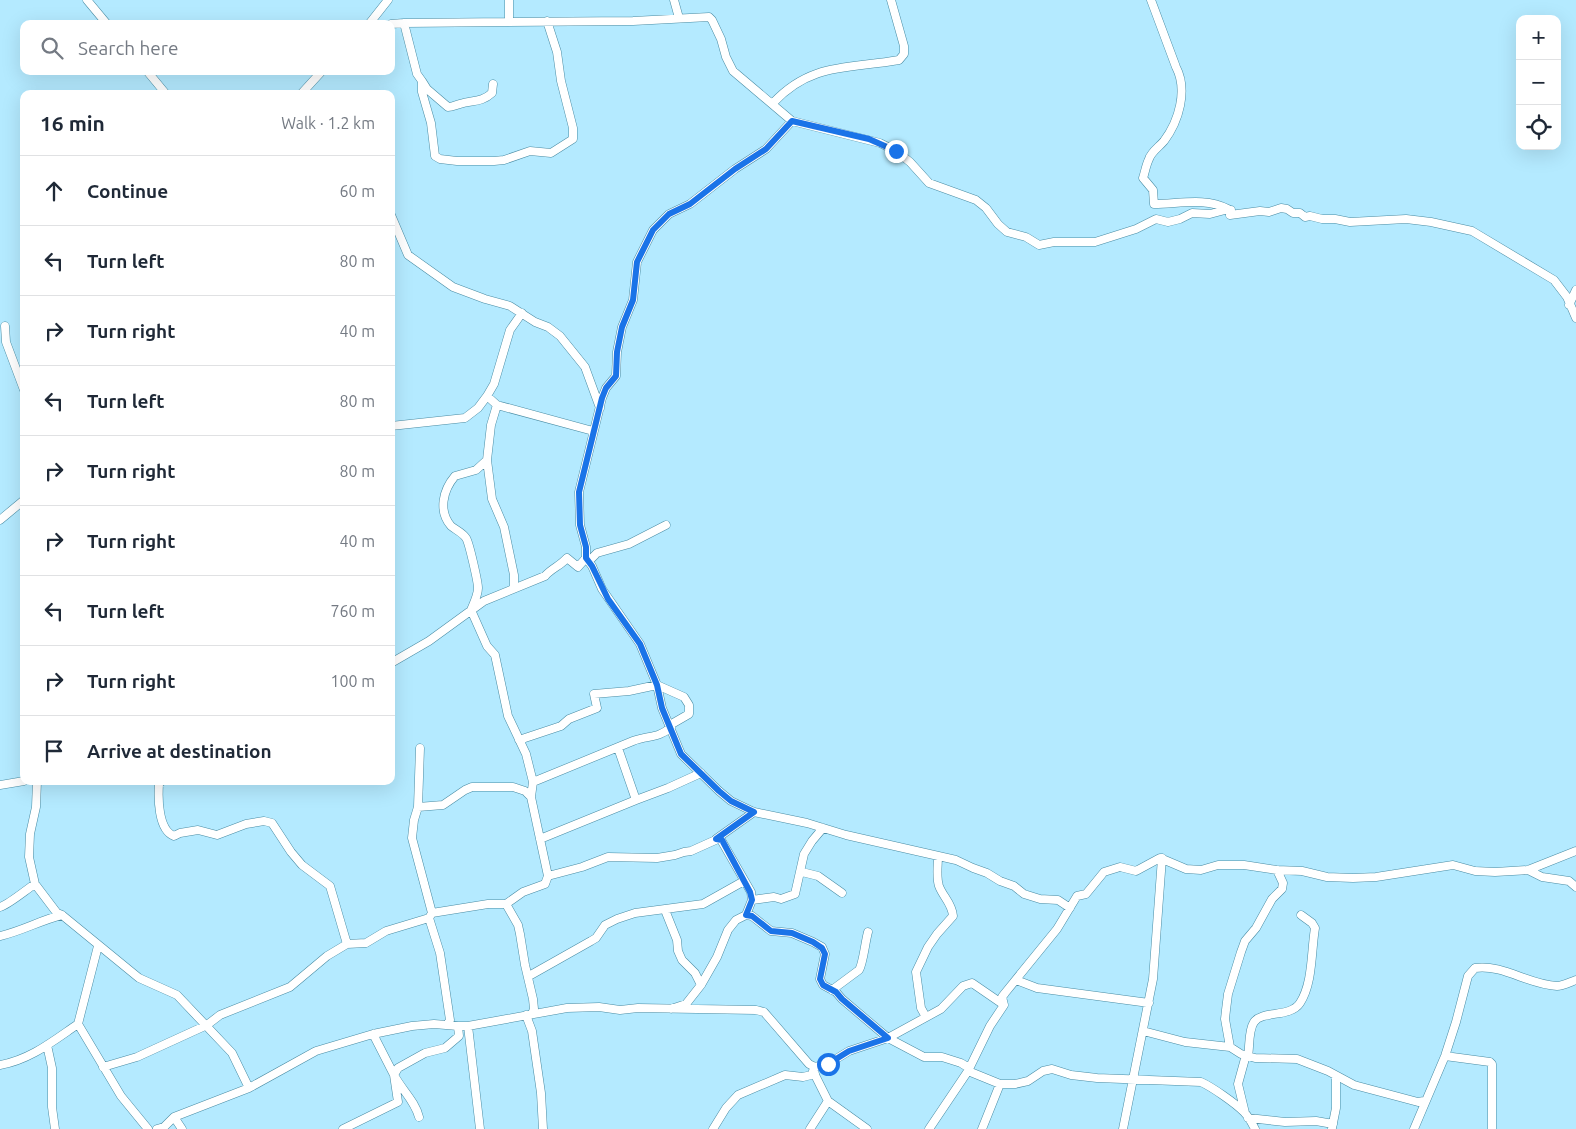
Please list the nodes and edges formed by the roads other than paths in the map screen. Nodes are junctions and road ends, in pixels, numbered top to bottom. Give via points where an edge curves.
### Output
1 (87, 0) edge
2 (388, 0) edge
3 (509, 0) edge
4 (674, 0) edge
5 (891, 0) edge
6 (1151, 0) edge
7 (679, 18) junction
8 (104, 20) edge
9 (373, 20) edge
10 (547, 21) junction
11 (510, 22) junction
12 (404, 23) junction
13 (395, 24) edge
14 (150, 75) edge
15 (318, 75) edge
16 (422, 81) junction
17 (493, 84) dead end
18 (163, 90) edge
19 (305, 90) edge
20 (773, 104) junction
21 (792, 121) junction
22 (1228, 209) junction
23 (395, 224) edge
24 (1575, 294) edge
25 (1569, 305) junction
26 (522, 312) junction
27 (1576, 318) edge
28 (3, 332) edge
29 (20, 379) edge
30 (487, 396) junction
31 (497, 405) junction
32 (600, 408) junction
33 (395, 426) edge
34 (593, 431) junction
35 (487, 460) junction
36 (20, 503) edge
37 (0, 520) edge
38 (666, 525) dead end
39 (588, 560) junction
40 (514, 588) junction
41 (471, 610) junction
42 (395, 661) edge
43 (657, 685) junction
44 (670, 726) junction
45 (519, 740) junction
46 (420, 748) dead end
47 (618, 748) junction
48 (701, 773) junction
49 (20, 782) edge
50 (532, 782) junction
51 (0, 785) edge
52 (37, 785) edge
53 (159, 785) edge
54 (531, 796) junction
55 (636, 800) junction
56 (418, 807) junction
57 (754, 812) junction
58 (823, 828) junction
59 (540, 839) junction
60 (716, 839) junction
61 (1576, 851) edge
62 (938, 856) junction
63 (1162, 858) junction
64 (1277, 870) junction
65 (1528, 870) junction
66 (802, 872) junction
67 (548, 876) junction
68 (744, 881) junction
69 (35, 884) junction
70 (1576, 887) edge
71 (842, 893) dead end
72 (752, 900) junction
73 (506, 904) junction
74 (0, 906) edge
75 (1070, 908) junction
76 (664, 910) junction
77 (62, 915) junction
78 (746, 915) junction
79 (1300, 915) dead end
80 (431, 916) junction
81 (868, 932) dead end
82 (0, 936) edge
83 (347, 944) junction
84 (98, 946) junction
85 (529, 976) junction
86 (1016, 980) junction
87 (1576, 980) edge
88 (701, 985) junction
89 (832, 990) junction
90 (1149, 1004) junction
91 (1004, 1005) junction
92 (671, 1009) junction
93 (529, 1015) junction
94 (926, 1017) junction
95 (78, 1024) junction
96 (207, 1025) junction
97 (447, 1025) junction
98 (458, 1026) junction
99 (468, 1026) junction
100 (1143, 1031) junction
101 (373, 1034) junction
102 (888, 1038) junction
103 (47, 1045) junction
104 (1230, 1047) junction
105 (1247, 1056) junction
106 (1445, 1056) junction
107 (0, 1064) edge
108 (103, 1067) junction
109 (815, 1070) junction
110 (968, 1070) junction
111 (394, 1076) junction
112 (1336, 1076) junction
113 (1133, 1079) junction
114 (1000, 1084) junction
115 (249, 1088) junction
116 (828, 1101) junction
117 (1424, 1101) junction
118 (419, 1116) dead end
119 (1247, 1116) junction
120 (174, 1117) junction
121 (1332, 1126) edge
122 (162, 1128) edge
123 (933, 1128) edge
124 (56, 1129) edge
125 (148, 1129) edge
126 (182, 1129) edge
127 (343, 1129) edge
128 (480, 1129) edge
129 (543, 1129) edge
130 (713, 1129) edge
131 (810, 1129) edge
132 (867, 1129) edge
133 (982, 1129) edge
134 (1124, 1129) edge
135 (1256, 1129) edge
136 (1414, 1129) edge
137 (1492, 1129) edge

1 - 8 street
2 - 9 street
3 - 11 street
4 - 7 street
5 - 20 street via 904,46 904,54 899,60 816,73 785,90
6 - 22 street via 1180,76 1181,102 1173,126 1149,157 1144,178 1153,190 1154,204 1202,201
7 - 10 street
7 - 20 street via 709,17 722,39 733,71
10 - 11 street
10 - 16 street via 574,133 572,139 555,151 530,151 494,161 440,159 435,156
11 - 12 street
12 - 13 street
12 - 16 street via 417,74
14 - 18 street
15 - 19 street
16 - 17 street via 451,108 490,96
20 - 21 street
21 - 22 street via 880,143 896,151 933,186 976,200 1007,232 1026,237 1039,245 1095,242 1156,219 1168,222 1192,212 1214,214
21 - 32 street via 766,149 690,204 669,214 653,230 637,262 633,300 622,327 617,352 616,376 606,388
22 - 25 street via 1231,210 1230,215 1287,209 1305,217 1335,218 1346,222 1406,219 1472,231 1554,280
23 - 26 street via 408,255 453,286
24 - 25 street
25 - 27 street
26 - 30 street via 510,330 498,376
26 - 32 street via 548,327 568,344 585,368
28 - 29 street
30 - 31 street
30 - 33 street via 465,418
31 - 34 street
31 - 35 street
32 - 34 street
34 - 39 street via 579,492 580,525
35 - 40 street via 492,499 504,527
35 - 41 street via 476,470 455,476 443,501 446,519 467,539 478,583
36 - 37 street
38 - 39 street via 628,544 597,553
39 - 40 street via 578,567 567,558 545,576
39 - 43 street via 602,589 640,644
40 - 41 street
41 - 42 street
41 - 45 street via 495,656 508,716
43 - 44 street
43 - 44 street via 684,698 689,706 689,714
43 - 45 street via 594,694 597,708 561,726
44 - 47 street via 662,735 643,737
44 - 48 street via 681,754
45 - 50 street via 526,754
46 - 56 street
47 - 50 street
47 - 55 street
48 - 55 street
48 - 57 street via 731,801
49 - 51 street
50 - 54 street
52 - 69 street via 29,858
53 - 83 street via 161,817 170,835 198,830 217,835 246,824 272,823 302,864 330,886
54 - 56 street via 513,787 472,787 443,806
54 - 59 street
55 - 59 street
56 - 80 street via 412,838
57 - 58 street
57 - 60 street
58 - 62 street
58 - 66 street via 804,854
59 - 67 street
60 - 67 street via 675,855 608,858
60 - 68 street via 722,840
61 - 65 street
62 - 75 street via 984,871 1024,894 1058,900
62 - 94 street via 938,881 952,907 953,916 932,940 916,972 921,1008
63 - 64 street via 1186,869 1201,870 1226,864
63 - 75 street via 1136,871 1120,867 1104,872 1092,888 1077,896
63 - 90 street
64 - 65 street via 1354,878 1453,865 1494,872
64 - 104 street via 1282,889 1245,941 1228,994 1225,1019
65 - 70 street via 1542,877 1569,881
66 - 71 street via 818,876
66 - 72 street via 796,894 781,899
67 - 73 street via 545,884 523,892
68 - 72 street
68 - 76 street via 703,904
69 - 74 street
69 - 77 street
72 - 78 street
73 - 80 street via 488,904
73 - 85 street via 518,925
75 - 86 street
76 - 85 street via 635,913 609,922 596,938
76 - 88 street via 682,960
77 - 82 street
77 - 84 street
78 - 88 street via 736,920 728,930
78 - 89 street via 771,931 792,933 822,948 825,954 820,979
79 - 105 street via 1315,928 1308,981 1300,1004 1255,1021
80 - 83 street via 386,931 366,943
80 - 97 street via 450,1020
81 - 89 street via 862,966
83 - 96 street via 326,956 290,987 220,1016
84 - 95 street
84 - 96 street via 139,978 177,995
85 - 93 street via 534,1009
86 - 90 street via 1037,988
86 - 91 street via 1002,997
87 - 106 street via 1559,986 1489,968 1475,968 1468,976
88 - 92 street via 686,1004
89 - 102 street
90 - 100 street
91 - 94 street via 968,983 941,1009
91 - 110 street
92 - 93 street via 567,1008
92 - 109 street via 764,1012
93 - 99 street
93 - 129 street
94 - 102 street
95 - 103 street
95 - 108 street
96 - 108 street via 137,1057
96 - 115 street via 232,1052
97 - 98 street
97 - 101 street via 412,1026
98 - 99 street
98 - 111 street via 459,1036 453,1042 398,1068
99 - 128 street
100 - 104 street via 1185,1042
100 - 113 street
101 - 111 street
101 - 115 street via 316,1051
102 - 109 street via 849,1051
102 - 110 street via 924,1057 961,1062
103 - 107 street via 20,1060
103 - 124 street via 52,1068 52,1107
104 - 105 street
105 - 112 street via 1297,1059
105 - 119 street via 1238,1084
106 - 117 street
106 - 137 street via 1492,1064
108 - 125 street
109 - 116 street
109 - 130 street via 803,1077 785,1075 738,1095
110 - 114 street
110 - 123 street
111 - 118 street via 417,1107
111 - 127 street via 399,1100 396,1104
112 - 117 street via 1354,1085
112 - 121 street via 1336,1108
113 - 114 street via 1081,1077 1052,1069 1028,1081
113 - 119 street via 1201,1082
113 - 134 street
114 - 133 street
115 - 120 street
116 - 131 street
116 - 132 street
117 - 136 street
119 - 121 street via 1285,1122 1316,1121
119 - 135 street
120 - 122 street
120 - 126 street

